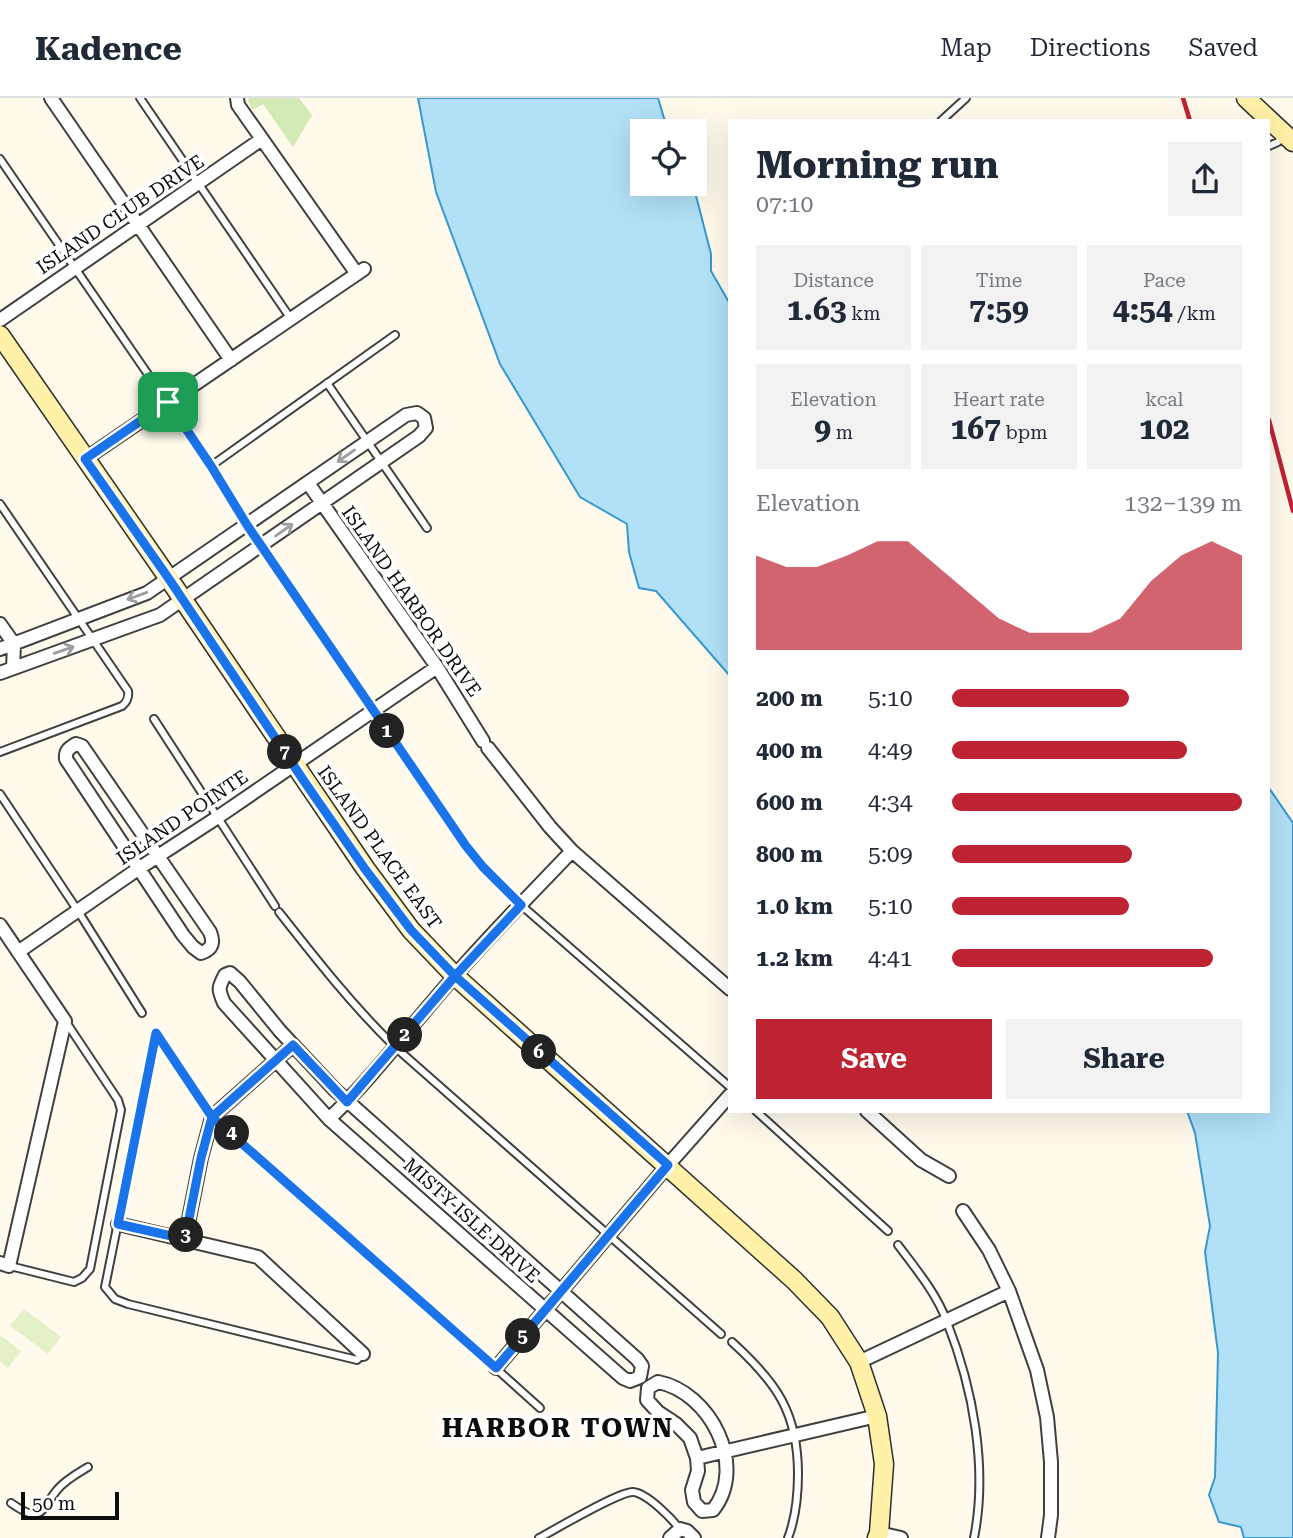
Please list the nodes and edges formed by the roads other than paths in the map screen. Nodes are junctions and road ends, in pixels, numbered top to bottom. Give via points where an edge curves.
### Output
1 (51, 98) edge
2 (140, 98) edge
3 (237, 98) edge
4 (966, 98) edge
5 (1246, 98) edge
6 (943, 119) edge
7 (1268, 119) edge
8 (1270, 121) edge
9 (1288, 138) edge
10 (262, 139) junction
11 (1270, 146) edge
12 (0, 159) edge
13 (199, 183) junction
14 (138, 225) junction
15 (75, 268) junction
16 (291, 318) junction
17 (0, 320) edge
18 (0, 335) edge
19 (395, 335) dead end
20 (231, 360) junction
21 (327, 383) junction
22 (168, 402) junction
23 (367, 442) junction
24 (85, 459) junction
25 (381, 462) junction
26 (211, 466) junction
27 (308, 483) junction
28 (321, 503) junction
29 (0, 504) edge
30 (247, 525) junction
31 (427, 528) dead end
32 (261, 545) junction
33 (169, 579) junction
34 (182, 599) junction
35 (79, 618) junction
36 (0, 624) edge
37 (94, 639) junction
38 (14, 644) junction
39 (0, 649) edge
40 (0, 660) edge
41 (437, 667) junction
42 (13, 668) junction
43 (0, 673) edge
44 (373, 710) junction
45 (154, 719) dead end
46 (0, 752) edge
47 (294, 765) junction
48 (0, 794) edge
49 (218, 817) junction
50 (572, 851) junction
51 (158, 856) junction
52 (138, 869) junction
53 (521, 905) junction
54 (275, 906) dead end
55 (78, 911) junction
56 (279, 912) dead end
57 (0, 925) edge
58 (18, 952) junction
59 (455, 976) junction
60 (728, 987) edge
61 (142, 1013) dead end
62 (65, 1021) junction
63 (293, 1045) junction
64 (395, 1047) junction
65 (275, 1061) junction
66 (728, 1085) edge
67 (728, 1097) edge
68 (347, 1102) junction
69 (758, 1113) edge
70 (869, 1113) edge
71 (212, 1117) junction
72 (330, 1119) junction
73 (668, 1165) junction
74 (949, 1176) dead end
75 (963, 1211) dead end
76 (118, 1224) junction
77 (888, 1231) dead end
78 (608, 1236) junction
79 (185, 1239) junction
80 (898, 1245) dead end
81 (5, 1264) edge
82 (1009, 1291) junction
83 (561, 1292) junction
84 (545, 1310) junction
85 (947, 1320) junction
86 (721, 1334) dead end
87 (732, 1342) dead end
88 (363, 1354) joint
89 (859, 1362) junction
90 (496, 1368) junction
91 (540, 1409) dead end
92 (877, 1416) junction
93 (796, 1436) junction
94 (725, 1452) junction
95 (697, 1458) junction
96 (89, 1466) dead end
97 (11, 1503) dead end
98 (675, 1534) edge
99 (878, 1536) edge
100 (539, 1538) edge
101 (694, 1538) edge
102 (788, 1538) edge
103 (901, 1538) edge
104 (974, 1538) edge
105 (1048, 1538) edge

1 - 14 street
2 - 13 lane
3 - 10 street
4 - 6 lane
5 - 7 street
8 - 9 street
9 - 11 lane
10 - 13 street, ISLAND CLUB DRIVE
10 - 16 street via 360,272
12 - 15 lane
13 - 14 street, ISLAND CLUB DRIVE
13 - 16 lane
14 - 15 street, ISLAND CLUB DRIVE
14 - 20 street
15 - 17 street, ISLAND CLUB DRIVE
15 - 22 lane
16 - 20 street
18 - 24 street, ISLAND PLACE EAST
19 - 21 lane
20 - 22 street
21 - 23 lane
21 - 26 lane
22 - 24 street
22 - 26 lane
23 - 25 lane
23 - 25 street via 406,415 416,413 424,418 426,428 419,436
23 -> 27 street
24 - 33 street, ISLAND PLACE EAST
25 - 28 street
25 - 31 lane
26 - 30 lane
27 - 28 street, ISLAND HARBOR DRIVE
27 - 30 street
32 -> 28 street
28 - 41 street, ISLAND HARBOR DRIVE
29 - 35 lane
30 - 32 lane
30 - 33 street
32 - 34 street
32 - 44 lane
33 - 34 street, ISLAND PLACE EAST
33 -> 35 street via 147,593
34 - 37 street via 160,615
34 - 47 street, ISLAND PLACE EAST
35 - 37 lane
35 - 38 street
36 - 38 street
42 -> 37 street
37 - 46 lane via 128,691 126,702
38 - 39 street
38 - 42 street
40 - 42 street
41 - 44 street, ISLAND POINTE
41 - 50 street, ISLAND HARBOR DRIVE via 486,744
42 - 43 street
44 - 47 street, ISLAND POINTE
44 - 53 lane via 474,856
45 - 49 lane
47 - 49 street, ISLAND POINTE
47 - 59 street, ISLAND PLACE EAST via 411,930
48 - 55 lane
49 - 51 street, ISLAND POINTE
49 - 54 lane
50 - 53 street
50 - 60 street, ISLAND HARBOR DRIVE
51 - 52 street, ISLAND POINTE
51 - 52 street via 210,932 213,940 207,951 192,947
51 - 52 street via 82,746 69,747 66,759
52 - 55 street, ISLAND POINTE
53 - 59 street
53 - 66 lane
55 - 58 street, ISLAND POINTE
55 - 61 lane
56 - 64 lane
57 - 58 street
58 - 62 street
59 - 64 street
59 - 73 street, ISLAND PLACE EAST
62 - 81 street
62 - 81 lane via 121,1110 90,1269 75,1282
63 - 65 street
63 - 65 street, MISTY ISLE DRIVE via 240,982 230,973 225,975 219,985 224,1003
63 - 68 street, MISTY ISLE DRIVE
64 - 68 street
64 - 78 lane
65 - 71 street
65 - 72 street, MISTY ISLE DRIVE
67 - 73 street
68 - 72 street
68 - 83 street, MISTY ISLE DRIVE
69 - 77 lane
70 - 74 street via 921,1160
71 - 76 lane via 156,1033
71 - 79 street
71 - 90 lane
72 - 84 street, MISTY ISLE DRIVE
73 - 78 street
73 - 89 street, ISLAND PLACE EAST via 830,1317
75 - 82 street
76 - 79 street
76 - 88 lane via 105,1287 115,1299 357,1360
78 - 83 street
78 - 86 lane
79 - 88 street via 258,1257
80 - 85 lane
82 - 85 street
82 - 105 street via 1037,1370 1047,1418 1051,1462
83 - 84 street
83 - 84 street, MISTY ISLE DRIVE via 637,1359 642,1366 640,1377 623,1378
84 - 90 street
85 - 89 street
85 - 104 lane via 976,1433 979,1479
87 - 93 lane via 779,1394
89 - 92 street, ISLAND PLACE EAST
90 - 91 lane
92 - 93 street
92 - 99 street, ISLAND PLACE EAST via 884,1464
93 - 94 street
93 - 102 lane via 798,1499
94 - 95 street
94 - 95 street via 726,1487 713,1510 702,1511 694,1502
94 - 95 street via 706,1413 692,1399 670,1384 658,1382 648,1388 647,1400 690,1438
96 - 97 lane via 58,1488 37,1514
98 - 100 lane via 673,1520 633,1492
98 - 101 street via 687,1531
99 - 103 street

